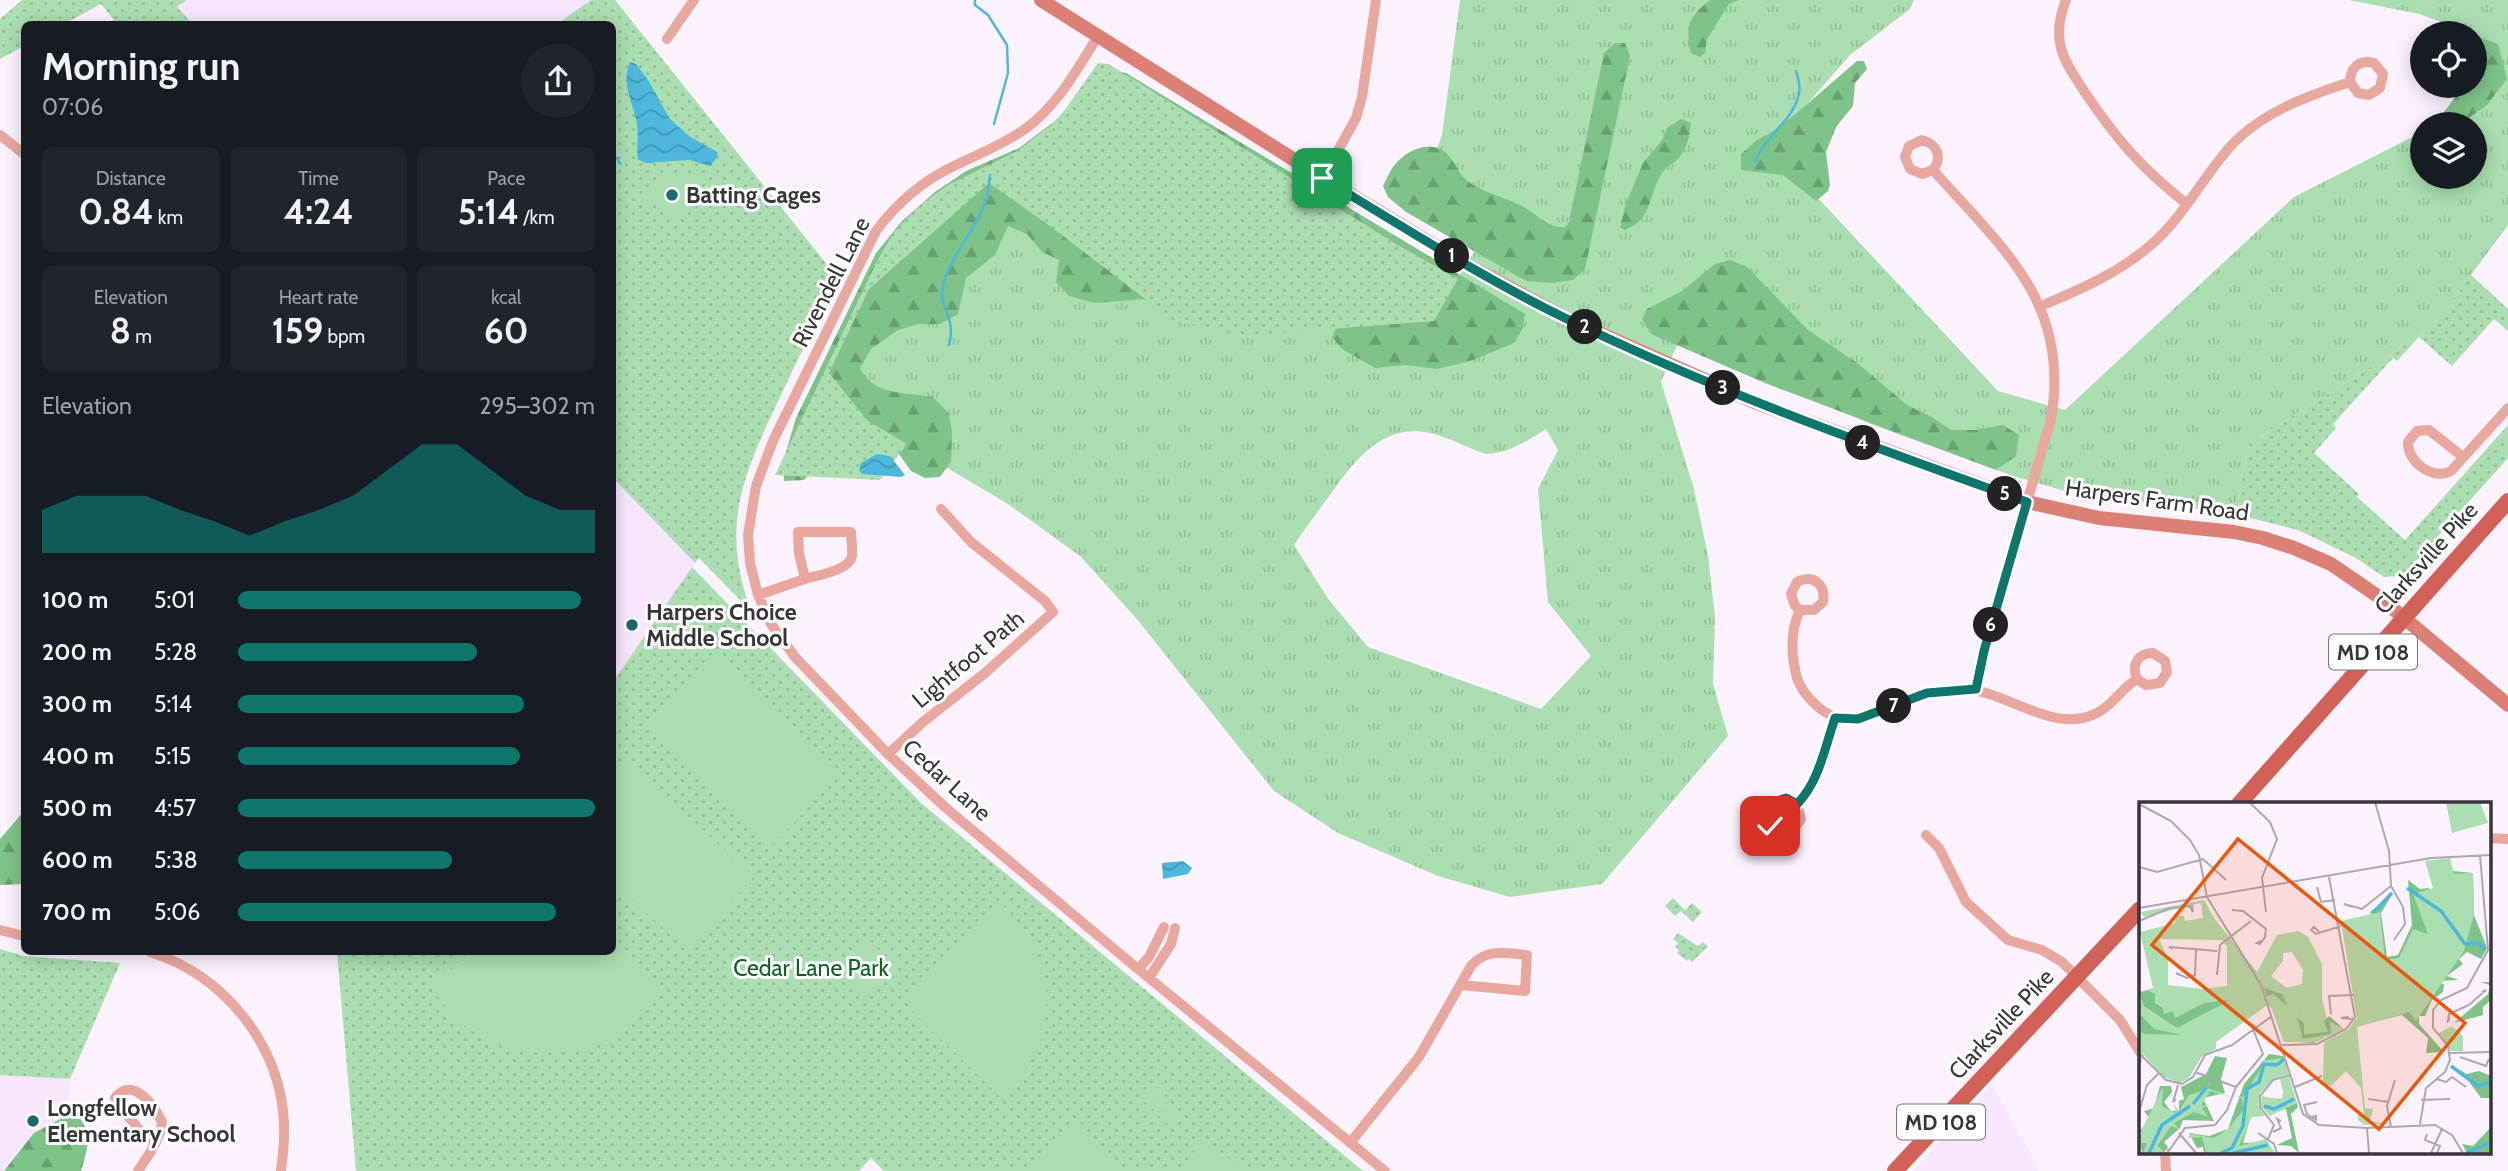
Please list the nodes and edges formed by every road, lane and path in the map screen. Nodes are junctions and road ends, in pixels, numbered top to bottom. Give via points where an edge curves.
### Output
1 (694, 0) edge
2 (1041, 0) edge
3 (1376, 0) edge
4 (2066, 0) edge
5 (1098, 36) junction
6 (667, 39) dead end
7 (2350, 82) dead end
8 (0, 135) edge
9 (21, 152) edge
10 (1933, 170) dead end
11 (1322, 178) junction
12 (2187, 204) junction
13 (2040, 306) junction
14 (2508, 408) edge
15 (2463, 457) junction
16 (2508, 501) edge
17 (2027, 502) junction
18 (941, 509) dead end
19 (805, 579) junction
20 (758, 595) junction
21 (1800, 610) dead end
22 (2405, 616) junction
23 (2137, 678) dead end
24 (1976, 689) junction
25 (2508, 705) edge
26 (1835, 718) junction
27 (888, 754) junction
28 (2240, 802) edge
29 (1797, 804) dead end
30 (1926, 835) dead end
31 (2490, 838) edge
32 (2508, 839) edge
33 (2139, 910) edge
34 (0, 922) edge
35 (0, 930) edge
36 (13, 933) junction
37 (21, 935) edge
38 (158, 955) edge
39 (1138, 969) junction
40 (2077, 977) junction
41 (1149, 978) junction
42 (1461, 985) junction
43 (2139, 1050) edge
44 (154, 1143) junction
45 (1350, 1143) junction
46 (138, 1171) edge
47 (281, 1171) edge
48 (1385, 1171) edge
49 (1895, 1171) edge

1 - 6 street
2 - 5 main road, Harpers Farm Road
3 - 11 street via 1356,118
4 - 12 street via 2061,49 2078,82 2118,140
5 - 11 main road, Harpers Farm Road
5 - 20 street, Rivendell Lane via 1059,96 1038,119 913,191 876,231 760,474 748,535
7 - 12 street via 2301,100 2254,126 2230,147
8 - 9 street
10 - 13 street via 2020,269
11 - 17 main road, Harpers Farm Road via 1508,288 1634,350 1757,403
12 - 13 street via 2154,242 2122,267
13 - 17 street via 2053,344 2055,399
14 - 15 street
15 - 15 street via 2429,430 2417,431 2408,442 2409,453 2431,474 2451,471
16 - 22 main road, Clarksville Pike / MD 108
17 - 22 main road, Harpers Farm Road via 2099,518 2263,538 2331,564
17 - 24 street
18 - 27 street, Lightfoot Path via 971,542 1053,612
19 - 19 street via 849,561 851,532 797,532
19 - 20 street
20 - 27 street, Cedar Lane via 782,641
21 - 26 street via 1792,634 1797,677 1815,705
22 - 25 main road, Harpers Farm Road
22 - 28 main road, Clarksville Pike / MD 108
23 - 24 street via 2106,708 2071,719 2055,718
24 - 26 street via 1927,693 1858,719
26 - 29 street via 1813,783
27 - 39 street, Cedar Lane
30 - 40 street via 1939,848 1961,895 1983,918 2008,940 2051,954
31 - 32 street
33 - 40 main road, Clarksville Pike / MD 108
34 - 36 street
35 - 36 street
36 - 37 street
38 - 47 street via 185,966 218,989 248,1020 271,1062 281,1099
39 - 41 street, Cedar Lane
39 - 41 street via 1169,927 1171,944
40 - 43 street via 2120,1020
40 - 49 main road, Clarksville Pike / MD 108
41 - 45 street, Cedar Lane
42 - 42 street via 1483,954 1527,955 1525,991
42 - 45 street via 1419,1057
44 - 44 street via 162,1127 160,1117 138,1091 122,1090 116,1102
44 - 46 street
45 - 48 street, Cedar Lane

